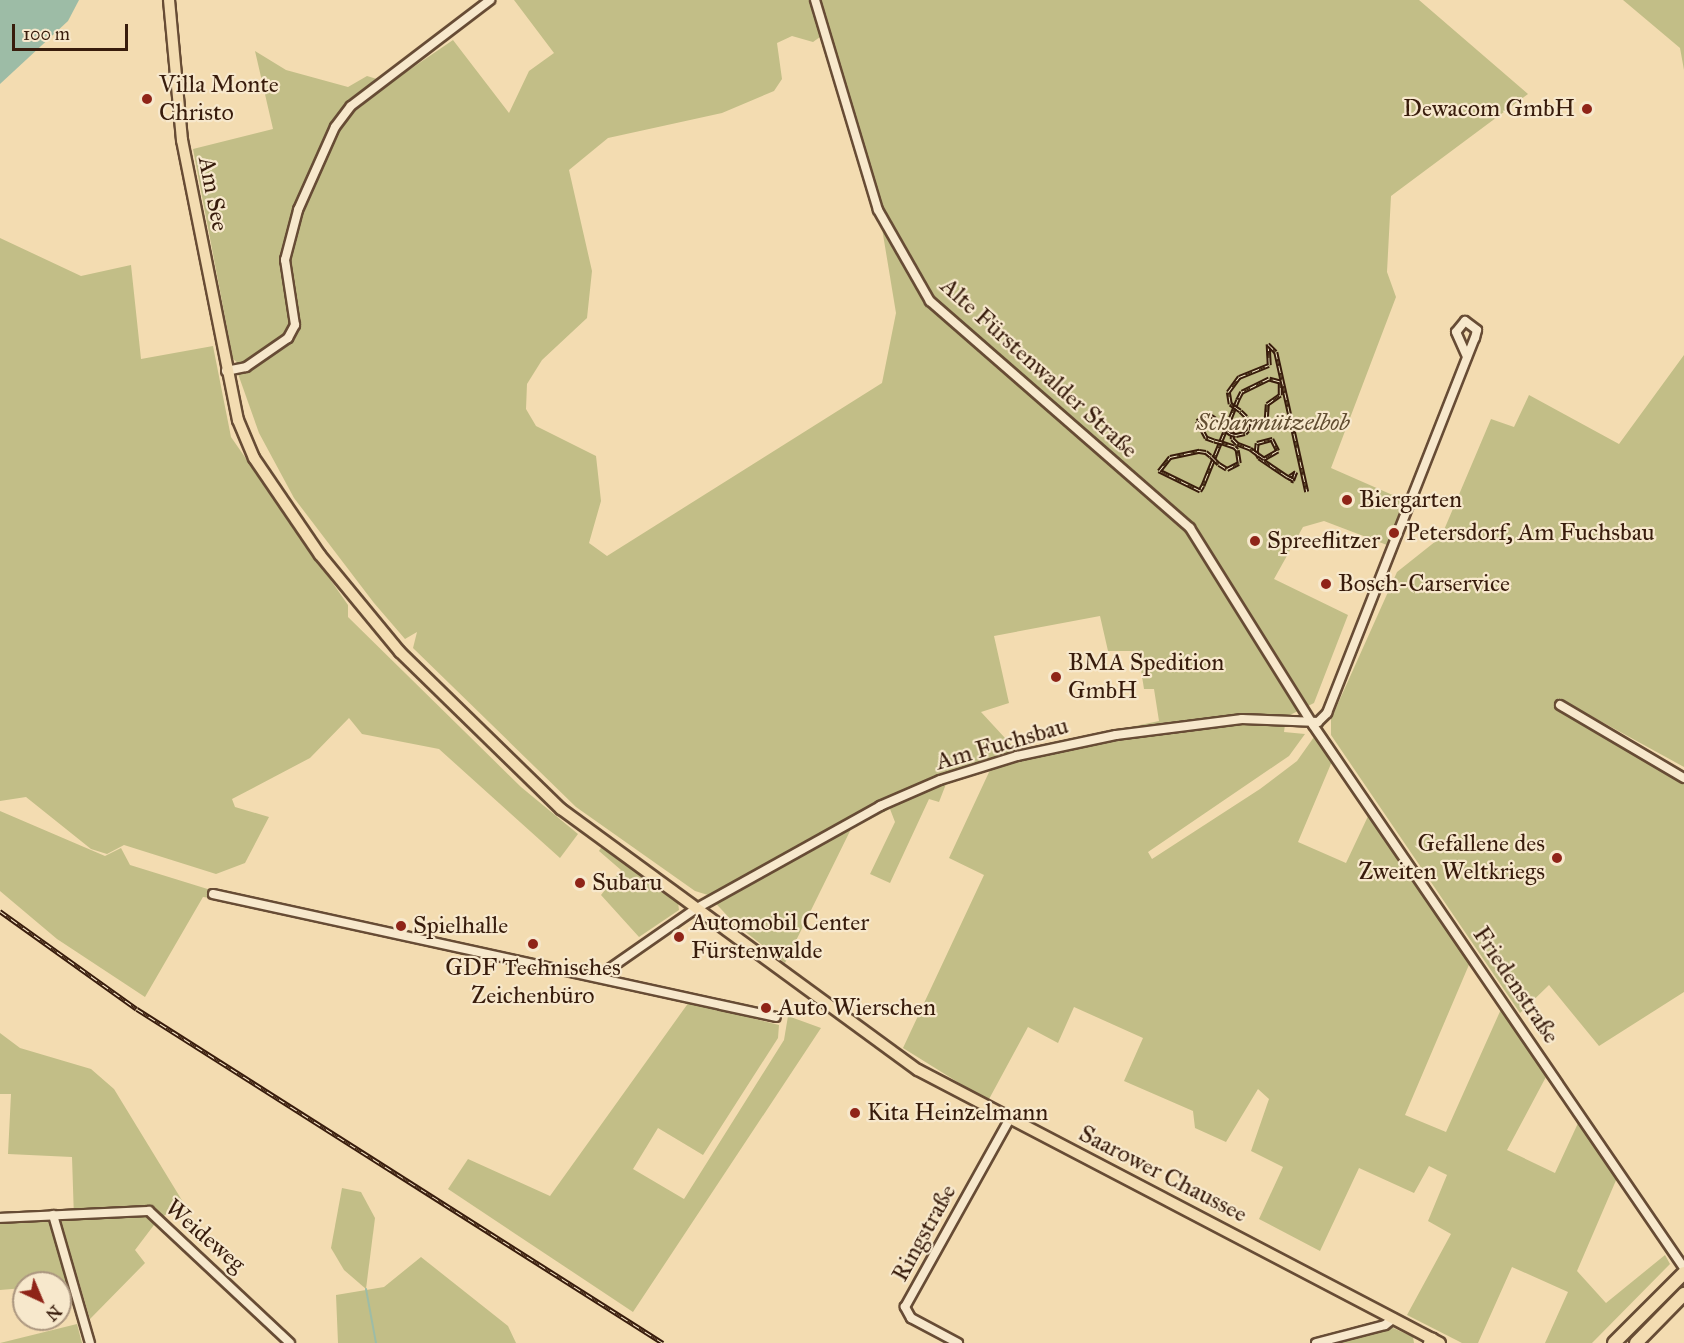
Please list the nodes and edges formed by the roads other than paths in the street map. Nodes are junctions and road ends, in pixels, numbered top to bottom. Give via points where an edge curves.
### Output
1 (169, 0) edge
2 (489, 0) edge
3 (815, 0) edge
4 (1467, 357) junction
5 (226, 371) junction
6 (1560, 705) dead end
7 (1313, 725) junction
8 (1684, 778) edge
9 (213, 894) dead end
10 (697, 908) junction
11 (599, 976) junction
12 (776, 1017) dead end
13 (1009, 1120) junction
14 (53, 1215) junction
15 (0, 1218) edge
16 (1684, 1268) edge
17 (1684, 1273) edge
18 (1683, 1296) edge
19 (1394, 1318) junction
20 (1434, 1342) edge
21 (90, 1343) edge
22 (290, 1343) edge
23 (958, 1343) edge
24 (1316, 1343) edge
25 (1614, 1343) edge
26 (1636, 1343) edge

1 - 5 main road, Am See via 182,140
2 - 5 street via 351,106 335,127 298,210 285,260 295,325 288,338 246,367
3 - 7 street, Alte Fürstenwalder Straße via 878,210 923,291 1190,528
4 - 4 street via 1458,325 1471,322 1477,330
4 - 7 street via 1327,713
5 - 10 main road, Saarower Chaussee via 238,420 254,458 320,555 393,643 530,783
6 - 8 street
7 - 10 street, Am Fuchsbau via 1242,719 1116,735 1017,756 880,806
7 - 16 street, Friedenstraße
9 - 11 street
10 - 11 street, Am Fuchsbau
10 - 13 main road, Saarower Chaussee via 918,1070
11 - 12 street
13 - 19 main road, Saarower Chaussee
13 - 23 street, Ringstraße via 905,1307 910,1318
14 - 15 street, Weideweg
14 - 21 street
14 - 22 street, Weideweg via 148,1211
17 - 25 highway
18 - 26 highway
19 - 20 main road, Saarower Chaussee
19 - 24 street via 1385,1325

